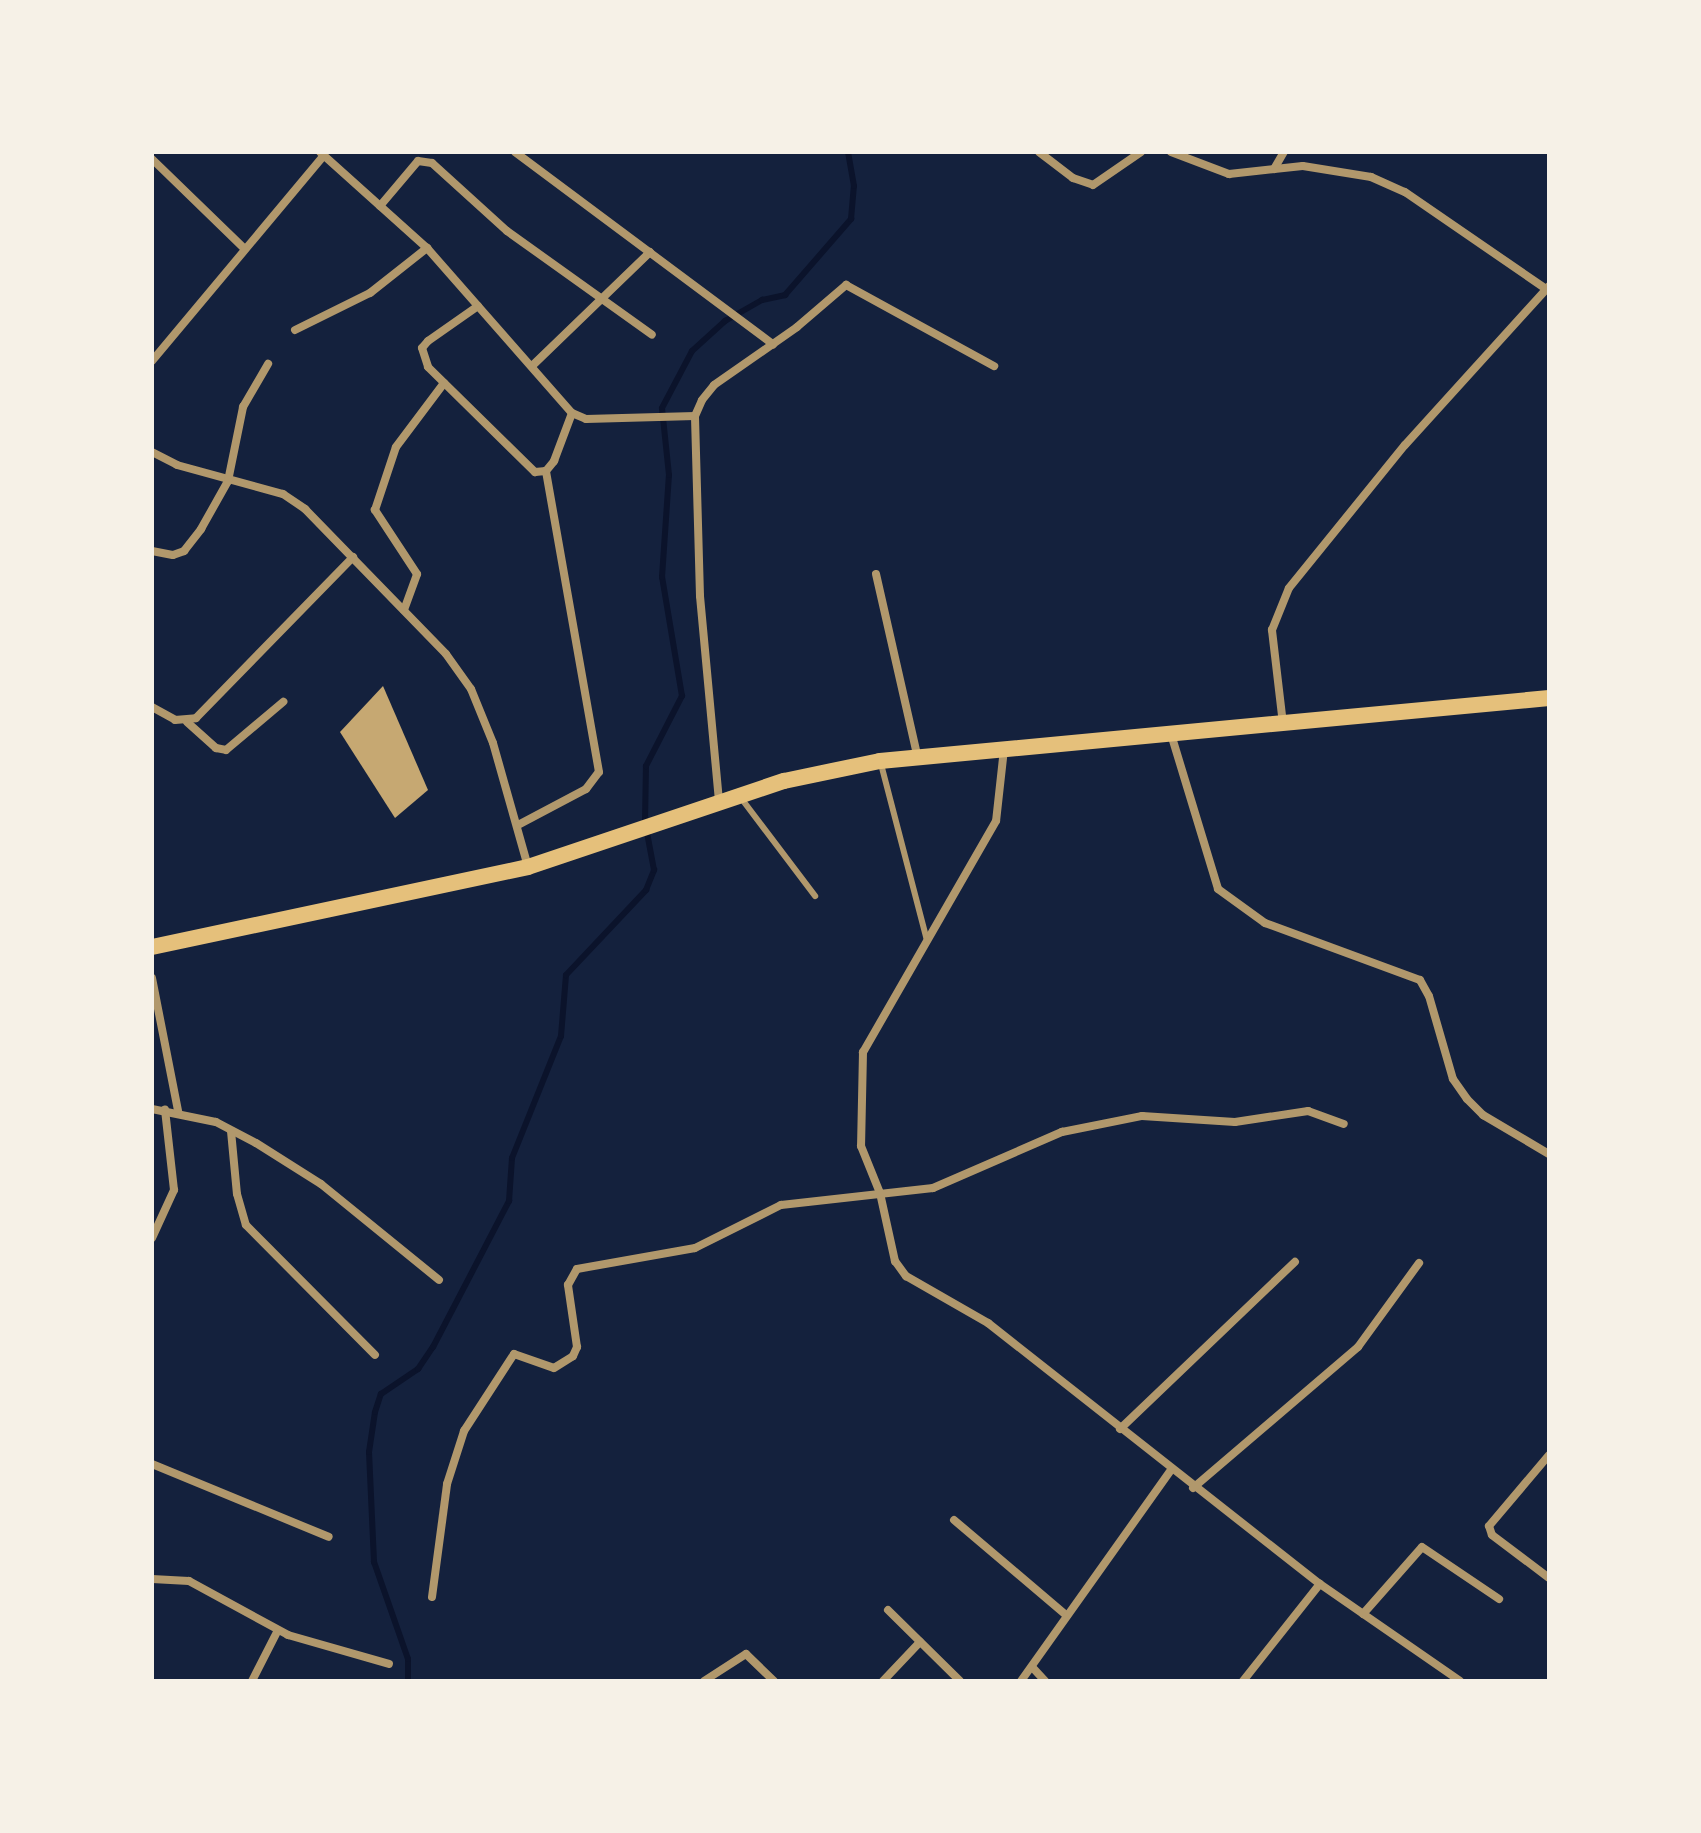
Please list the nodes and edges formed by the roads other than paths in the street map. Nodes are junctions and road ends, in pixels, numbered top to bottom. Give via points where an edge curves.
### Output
1 (515, 152) edge
2 (1039, 152) edge
3 (1141, 152) edge
4 (1171, 152) edge
5 (1284, 152) edge
6 (322, 154) edge
7 (152, 159) edge
8 (1274, 169) junction
9 (380, 206) junction
10 (427, 248) junction
11 (245, 249) junction
12 (650, 252) junction
13 (1547, 287) edge
14 (602, 299) junction
15 (478, 306) junction
16 (295, 330) dead end
17 (652, 335) dead end
18 (773, 344) junction
19 (152, 361) edge
20 (268, 364) dead end
21 (532, 366) junction
22 (994, 366) dead end
23 (444, 383) junction
24 (572, 413) junction
25 (695, 416) junction
26 (152, 452) edge
27 (546, 471) junction
28 (228, 481) junction
29 (152, 551) edge
30 (353, 557) junction
31 (876, 574) dead end
32 (404, 610) junction
33 (1549, 698) edge
34 (283, 702) dead end
35 (152, 707) edge
36 (187, 722) junction
37 (1283, 724) junction
38 (1171, 734) junction
39 (1005, 746) junction
40 (917, 755) junction
41 (880, 761) junction
42 (738, 795) junction
43 (719, 801) junction
44 (518, 825) junction
45 (528, 867) junction
46 (815, 896) dead end
47 (927, 941) junction
48 (152, 947) edge
49 (152, 978) edge
50 (152, 1109) edge
51 (165, 1110) junction
52 (178, 1111) junction
53 (1344, 1124) dead end
54 (231, 1131) junction
55 (1549, 1154) edge
56 (880, 1193) junction
57 (152, 1238) edge
58 (1295, 1262) dead end
59 (1419, 1263) dead end
60 (439, 1280) dead end
61 (375, 1355) dead end
62 (1120, 1429) junction
63 (1549, 1455) edge
64 (154, 1465) edge
65 (1171, 1470) junction
66 (152, 1476) edge
67 (1193, 1488) junction
68 (954, 1520) dead end
69 (329, 1537) dead end
70 (1549, 1578) edge
71 (152, 1579) edge
72 (1320, 1584) junction
73 (432, 1597) dead end
74 (1499, 1599) dead end
75 (888, 1610) dead end
76 (1363, 1614) junction
77 (1067, 1616) junction
78 (278, 1630) junction
79 (920, 1642) junction
80 (389, 1664) dead end
81 (1033, 1668) junction
82 (1456, 1680) edge
83 (252, 1681) edge
84 (704, 1681) edge
85 (774, 1681) edge
86 (883, 1681) edge
87 (960, 1681) edge
88 (1021, 1681) edge
89 (1045, 1681) edge
90 (1243, 1681) edge

1 - 12 street
2 - 3 street via 1073,178 1093,185
4 - 8 street via 1218,173
5 - 8 street
6 - 9 street
6 - 11 street
7 - 11 street
8 - 13 street via 1344,169 1371,177 1405,192
9 - 10 street
9 - 14 street via 410,168 426,160 507,231
10 - 15 street
10 - 16 street via 370,293
11 - 19 street
12 - 14 street
12 - 18 street
13 - 37 street via 1405,445 1289,588 1272,630
14 - 17 street
14 - 21 street
15 - 21 street
15 - 23 street via 422,348 428,367
18 - 22 street via 846,285
18 - 25 street via 714,385
20 - 28 street via 243,407
21 - 24 street
23 - 27 street via 521,463 535,472
23 - 32 street via 396,447 375,510 417,574
24 - 25 street via 586,419
24 - 27 street
25 - 43 street via 700,596
26 - 28 street
27 - 44 street via 599,772 586,789
28 - 29 street via 184,551
28 - 30 street via 283,494
30 - 32 street
30 - 36 street
31 - 40 street
32 - 44 street via 471,689
33 - 37 main road
34 - 36 street via 226,750 216,748
35 - 36 street
37 - 38 main road
38 - 39 main road
38 - 55 street via 1218,889 1265,923 1420,980 1453,1079 1467,1099
39 - 40 main road
39 - 47 street via 996,821
40 - 41 main road
41 - 42 main road
41 - 47 lane
42 - 43 main road
42 - 46 lane
43 - 45 main road
44 - 45 street
45 - 48 main road
47 - 56 street via 863,1052 861,1146
49 - 52 street
50 - 51 street
51 - 52 street
51 - 57 street via 174,1190
52 - 54 street
53 - 56 street via 1308,1111 1235,1122 1142,1116 1062,1132 933,1188
54 - 60 street via 321,1184
54 - 61 street via 237,1194 246,1225
56 - 62 street via 899,1269 988,1323
56 - 73 street via 781,1205 695,1248 577,1269 568,1285 577,1347 573,1356 554,1368 514,1354 464,1431 447,1484
58 - 62 street
59 - 67 street via 1358,1347
62 - 65 street
63 - 70 street via 1489,1526 1492,1535
64 - 66 street
64 - 69 street
65 - 67 street
65 - 77 street
67 - 72 street
68 - 77 street
71 - 78 street via 199,1585
72 - 76 street
72 - 90 street
74 - 76 street via 1422,1547
75 - 79 street
76 - 82 street
77 - 81 street
78 - 80 street
78 - 83 street
79 - 86 street
79 - 87 street
81 - 88 street
81 - 89 street
84 - 85 street via 746,1654

